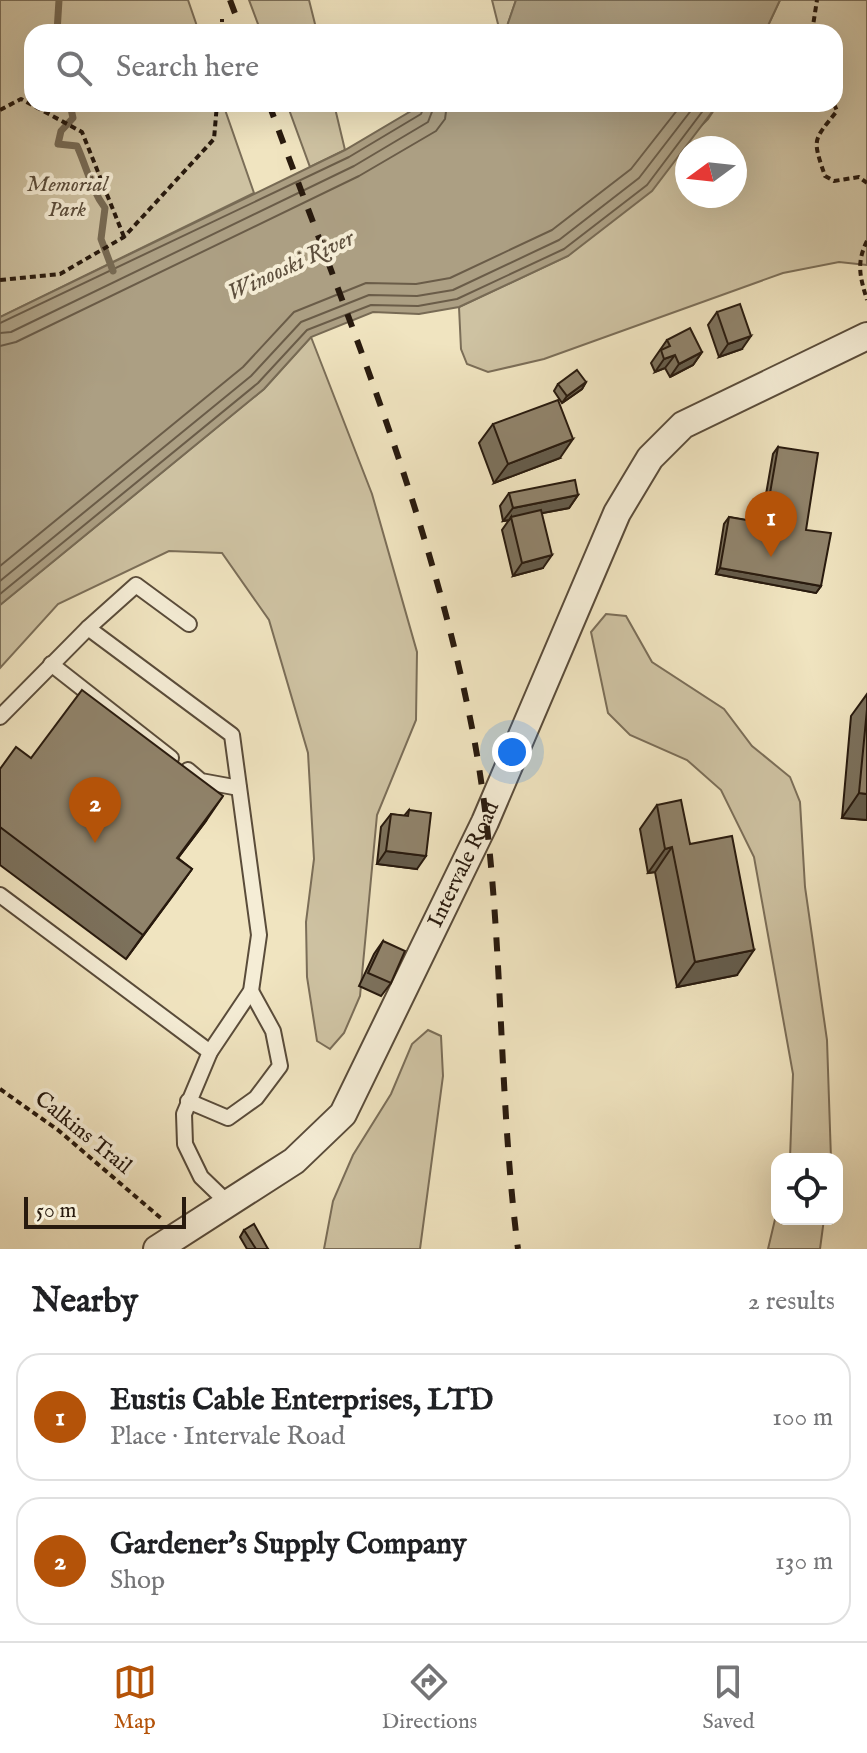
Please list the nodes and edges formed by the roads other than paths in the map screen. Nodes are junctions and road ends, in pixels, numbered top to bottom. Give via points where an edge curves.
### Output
1 (867, 336) edge
2 (189, 624) dead end
3 (88, 628) junction
4 (51, 664) junction
5 (0, 717) edge
6 (239, 788) junction
7 (0, 895) edge
8 (251, 991) junction
9 (210, 1052) junction
10 (188, 1101) junction
11 (230, 1205) junction
12 (157, 1249) edge

1 - 11 street, Intervale Road via 683,425 650,458 617,513 485,822 343,1114 294,1161
2 - 3 lane via 136,585
3 - 4 lane
3 - 6 lane via 232,735
4 - 5 lane
4 - 6 lane via 201,781
6 - 8 lane via 259,935
7 - 9 lane
8 - 9 lane
8 - 10 lane via 273,1031 280,1066 256,1098 228,1118
9 - 10 lane
10 - 11 lane via 185,1144 201,1177
11 - 12 street, Intervale Road

